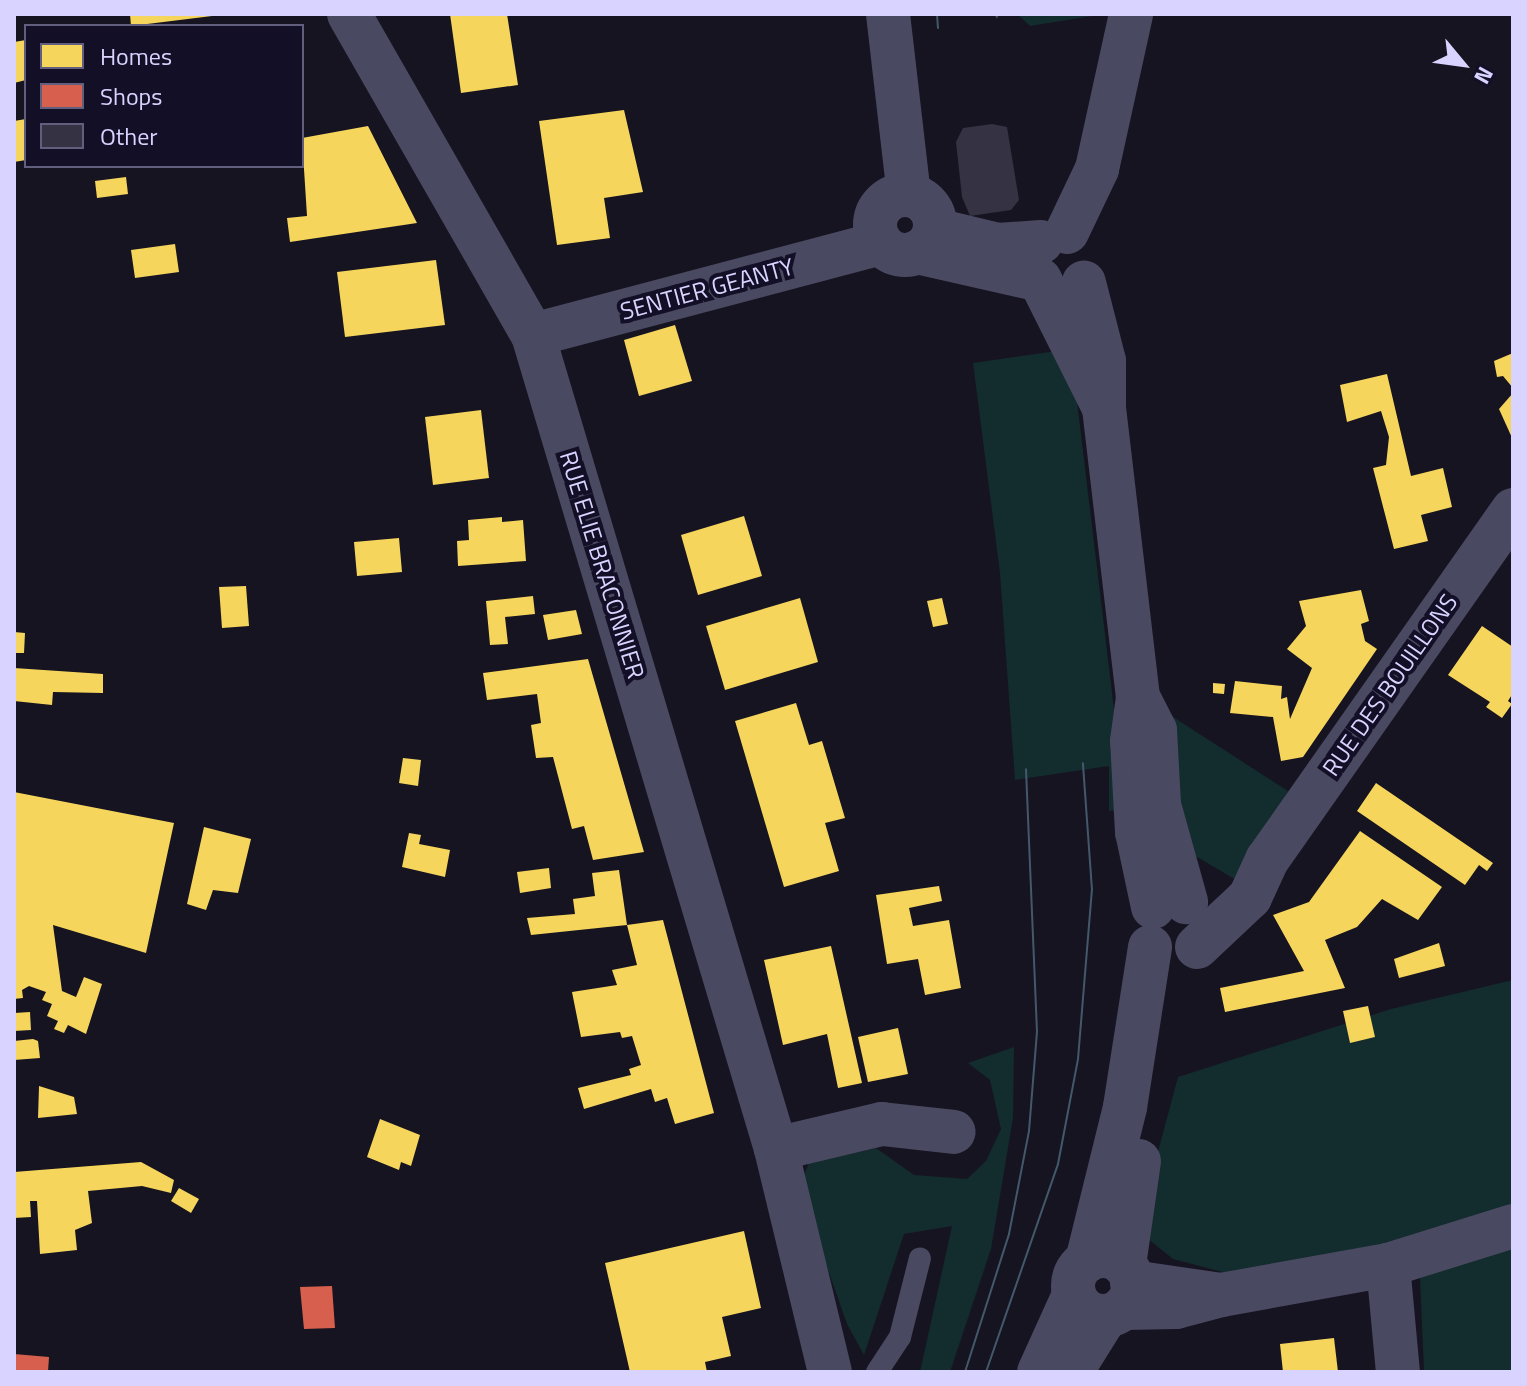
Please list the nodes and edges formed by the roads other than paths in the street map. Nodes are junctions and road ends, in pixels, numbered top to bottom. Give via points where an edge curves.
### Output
1 (349, 14) edge
2 (888, 14) edge
3 (1131, 14) edge
4 (911, 241) junction
5 (1049, 251) junction
6 (533, 335) junction
7 (1104, 408) junction
8 (1513, 510) edge
9 (1176, 929) junction
10 (954, 1132) dead end
11 (776, 1149) junction
12 (1513, 1226) edge
13 (920, 1258) dead end
14 (1388, 1265) junction
15 (1108, 1288) junction
16 (830, 1372) edge
17 (877, 1372) edge
18 (1039, 1372) edge
19 (1071, 1372) edge
20 (1398, 1372) edge

1 - 6 street, RUE ELIE BRACONNIER
2 - 4 street via 909,195 882,206 875,224
3 - 5 street via 1097,169
4 - 5 street, SENTIER GEANTY
4 - 6 street, SENTIER GEANTY
5 - 7 street
5 - 7 street via 1090,248 1093,267 1084,283 1104,361
6 - 11 street, RUE ELIE BRACONNIER
7 - 9 street via 1138,697 1155,730
8 - 9 street, RUE DES BOUILLONS via 1267,860
9 - 15 street via 1125,1107
10 - 11 street via 882,1124
11 - 16 street, RUE ELIE BRACONNIER
12 - 14 street
13 - 17 lane via 900,1337
14 - 15 street via 1176,1307
14 - 20 street
15 - 18 street
15 - 19 street

